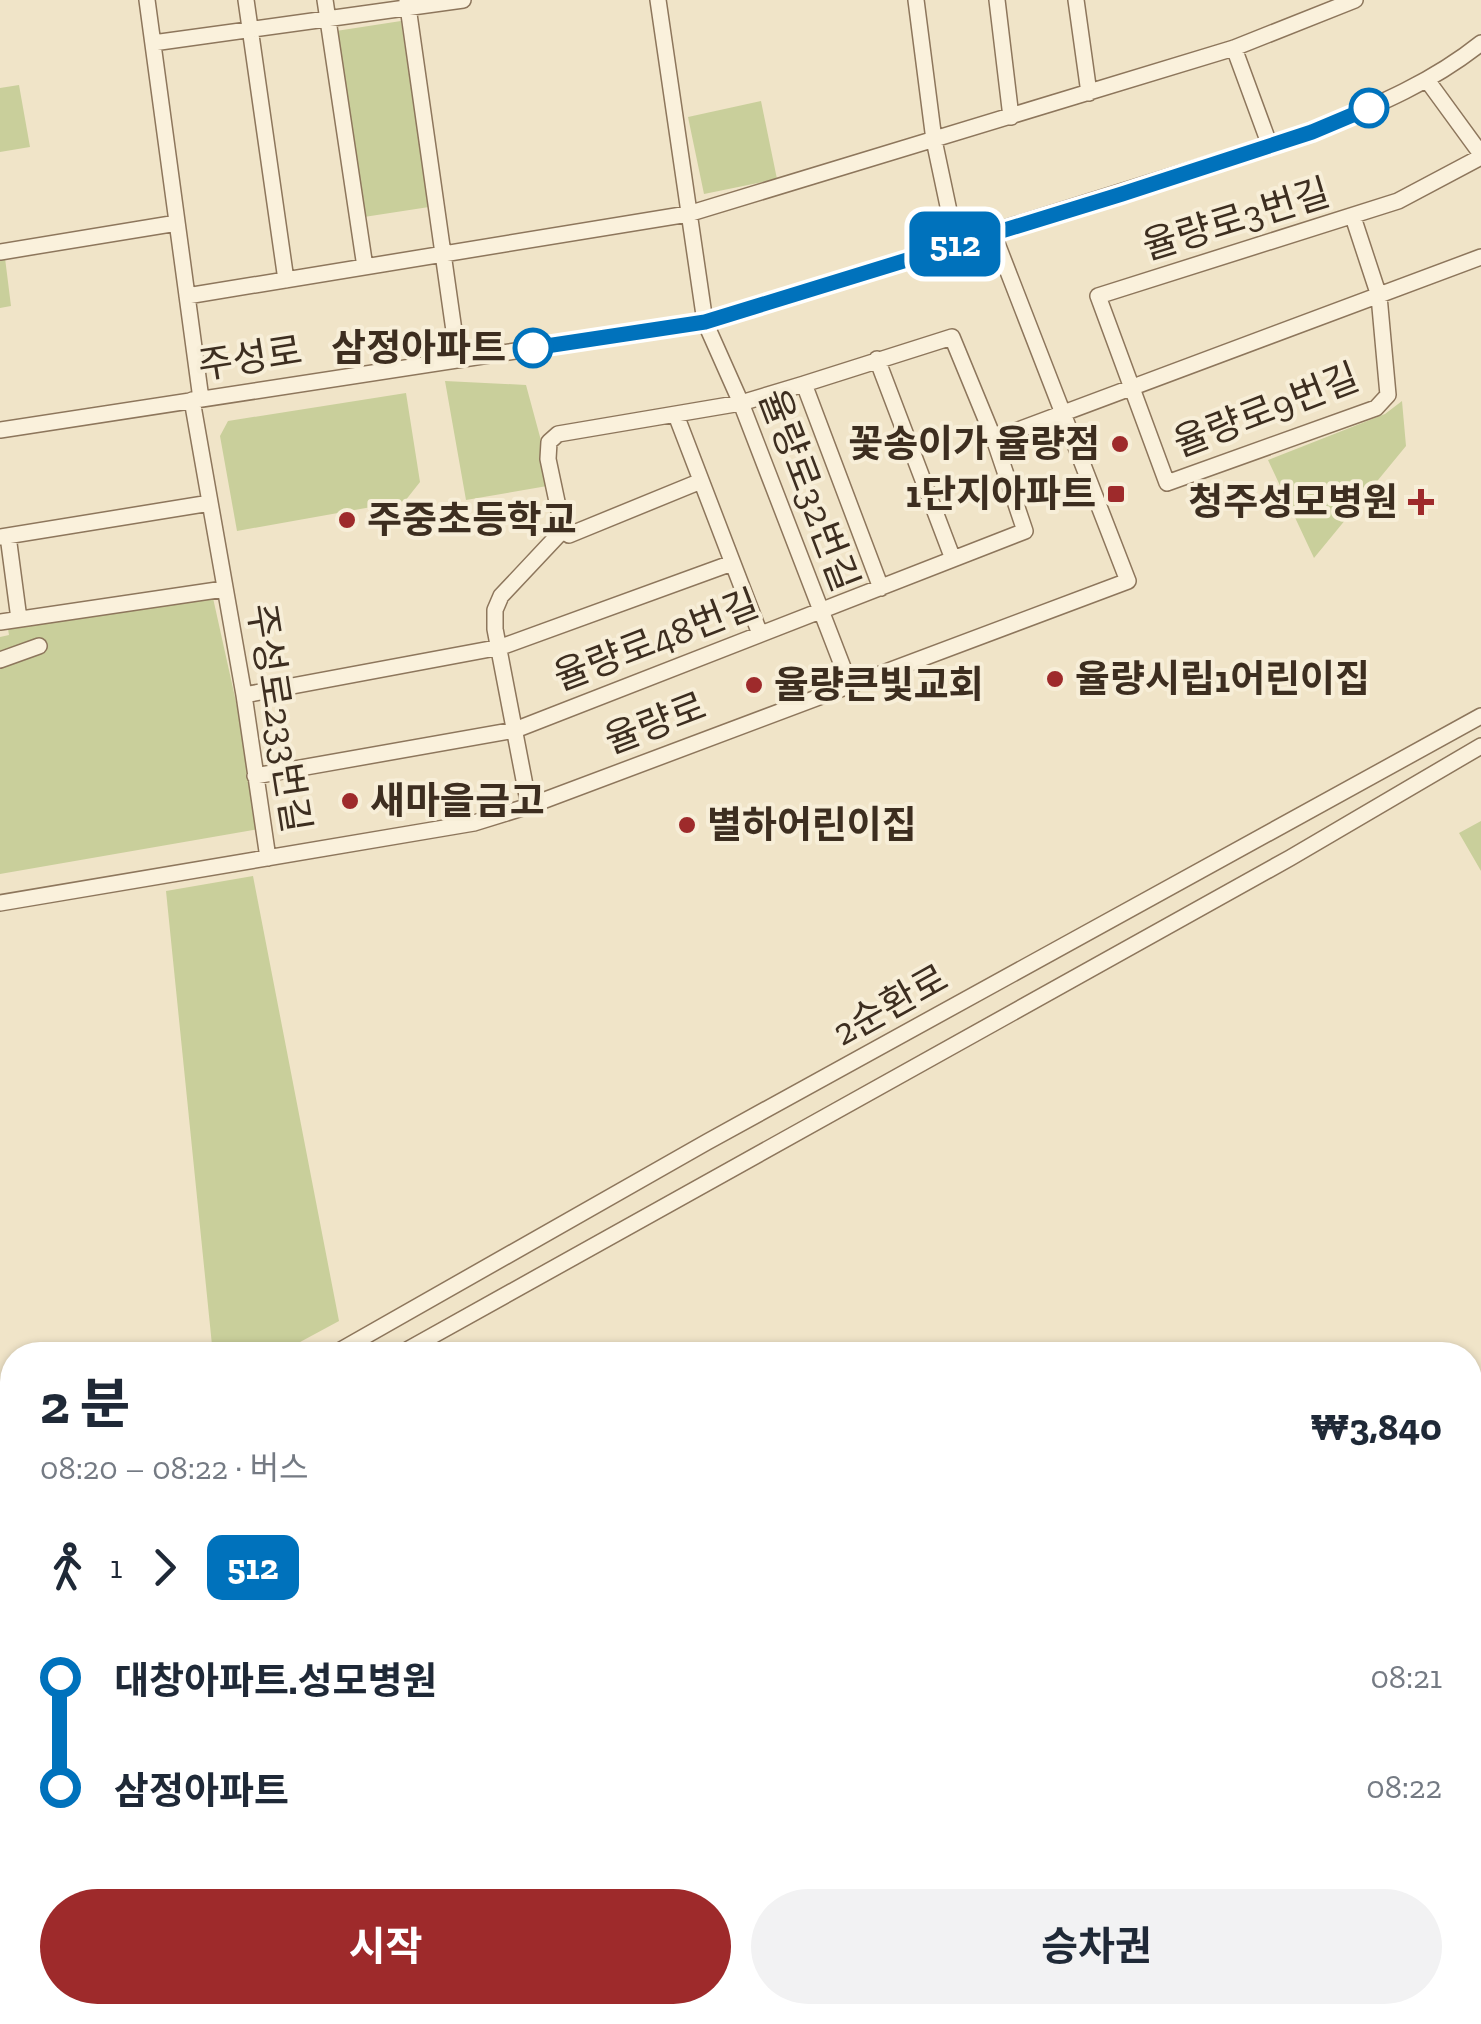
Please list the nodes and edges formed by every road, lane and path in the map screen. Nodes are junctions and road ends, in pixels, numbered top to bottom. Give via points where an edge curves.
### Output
1 (147, 0) edge
2 (246, 0) edge
3 (324, 0) edge
4 (463, 0) edge
5 (658, 0) edge
6 (916, 0) edge
7 (997, 0) edge
8 (1076, 0) edge
9 (1355, 0) edge
10 (407, 4) edge
11 (328, 19) junction
12 (250, 29) junction
13 (153, 42) junction
14 (1481, 42) edge
15 (1234, 48) junction
16 (1427, 80) junction
17 (1090, 92) junction
18 (1011, 116) junction
19 (934, 140) junction
20 (1270, 146) junction
21 (1481, 156) edge
22 (688, 214) junction
23 (1353, 216) junction
24 (177, 223) junction
25 (992, 233) junction
26 (956, 244) junction
27 (0, 252) edge
28 (443, 254) junction
29 (1481, 257) edge
30 (365, 267) junction
31 (286, 280) junction
32 (187, 296) junction
33 (1379, 296) junction
34 (705, 322) junction
35 (458, 359) junction
36 (878, 359) junction
37 (804, 384) junction
38 (1133, 388) junction
39 (196, 399) junction
40 (741, 402) junction
41 (1063, 414) junction
42 (676, 415) junction
43 (0, 430) edge
44 (994, 439) junction
45 (701, 481) junction
46 (210, 503) junction
47 (563, 530) junction
48 (4, 536) edge
49 (952, 559) junction
50 (732, 563) junction
51 (881, 588) junction
52 (224, 589) junction
53 (821, 611) junction
54 (19, 619) junction
55 (0, 622) edge
56 (760, 634) junction
57 (39, 646) dead end
58 (501, 647) junction
59 (0, 660) edge
60 (849, 683) junction
61 (244, 696) junction
62 (1481, 716) edge
63 (515, 730) junction
64 (1481, 746) edge
65 (255, 776) junction
66 (529, 806) junction
67 (268, 858) junction
68 (0, 903) edge
69 (355, 1342) edge
70 (421, 1342) edge

1 - 13 street, 주성로233번길
2 - 12 street
3 - 11 street
4 - 10 street
5 - 22 street, 율량로32번길
6 - 19 street
7 - 18 street
8 - 17 street
9 - 15 street
10 - 11 street
10 - 28 street
11 - 12 street
11 - 30 street
12 - 13 street
12 - 31 street
13 - 24 street, 주성로233번길
14 - 16 street, 주성로
15 - 17 street
15 - 20 street
16 - 20 street, 주성로
16 - 21 street
17 - 18 street
18 - 19 street
19 - 22 street
19 - 26 street
20 - 25 street, 주성로
21 - 23 street, 율량로3번길 via 1398,201
22 - 28 street
22 - 34 street, 율량로32번길
23 - 33 street
23 - 38 street, 율량로3번길 via 1098,296
24 - 27 street
24 - 32 street, 주성로233번길
25 - 26 street, 주성로
25 - 41 street, 율량로
26 - 34 street, 주성로
28 - 30 street
28 - 35 street
29 - 33 street, 율량로9번길
30 - 31 street
31 - 32 street
32 - 39 street, 주성로233번길
33 - 38 street, 율량로9번길
33 - 38 street, 율량로9번길 via 1388,395 1376,408 1168,484
34 - 35 street, 주성로
34 - 40 street, 율량로32번길
35 - 39 street, 주성로
36 - 37 street
36 - 44 street via 952,337
36 - 49 street
37 - 40 street
37 - 51 street
38 - 41 street, 율량로9번길
39 - 43 street, 주성로
39 - 46 street, 주성로233번길
40 - 42 street
40 - 53 street, 율량로32번길
41 - 44 street, 율량로9번길
41 - 60 street, 율량로 via 1128,581
42 - 45 street
42 - 47 street via 558,434 549,442
44 - 49 street, 율량로48번길 via 1026,531
45 - 47 street via 590,528 568,535
45 - 50 street
46 - 48 street
46 - 52 street, 주성로233번길
47 - 58 street, 율량로48번길 via 497,602
48 - 54 street
49 - 51 street, 율량로48번길
50 - 56 street
50 - 58 street, 율량로48번길
51 - 53 street, 율량로48번길
52 - 54 street, 주성로233번길
52 - 61 street, 주성로233번길
53 - 56 street, 율량로48번길
53 - 60 street, 율량로32번길
54 - 55 street, 주성로233번길
56 - 63 street, 율량로48번길
57 - 59 street
58 - 61 street, 율량로48번길
58 - 63 street, 율량로48번길
60 - 66 street, 율량로
61 - 65 street, 주성로233번길
62 - 69 street, 2순환로
63 - 65 street, 율량로48번길
63 - 66 street, 율량로48번길
64 - 70 street, 2순환로
65 - 67 street, 주성로233번길
66 - 67 street, 율량로 via 474,823
67 - 68 street, 율량로

